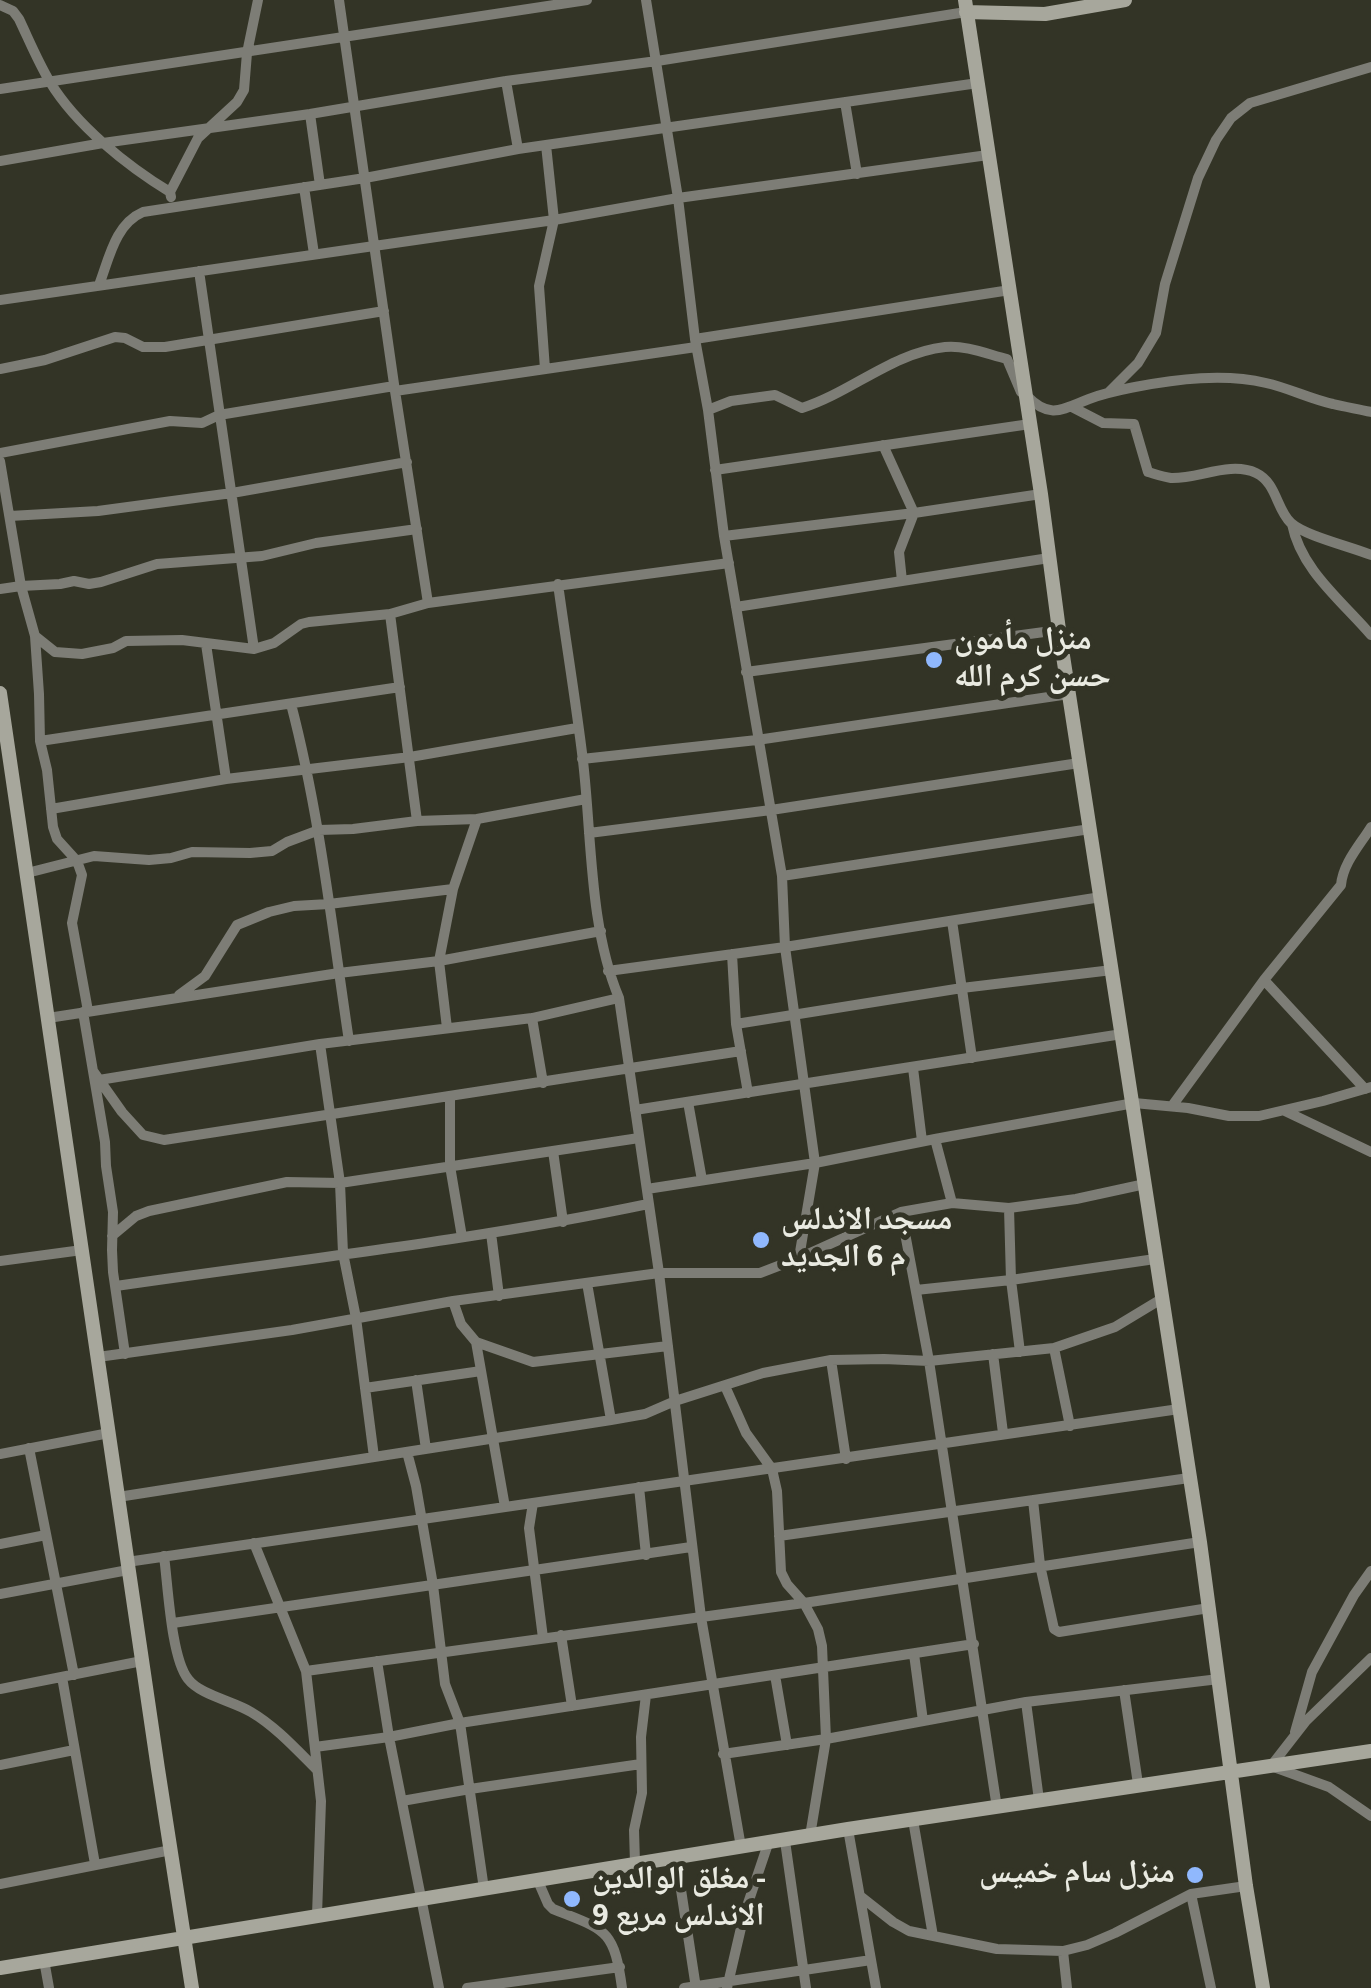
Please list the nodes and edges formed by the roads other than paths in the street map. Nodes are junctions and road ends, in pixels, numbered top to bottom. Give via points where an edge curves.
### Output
1 (258, 0) edge
2 (339, 0) edge
3 (586, 0) edge
4 (646, 0) edge
5 (1125, 0) edge
6 (0, 5) edge
7 (525, 5) edge
8 (966, 6) edge
9 (1045, 7) edge
10 (344, 37) junction
11 (247, 53) junction
12 (657, 61) junction
13 (1371, 67) edge
14 (506, 82) junction
15 (50, 83) junction
16 (978, 83) junction
17 (0, 89) edge
18 (845, 102) junction
19 (354, 106) junction
20 (310, 114) junction
21 (208, 128) junction
22 (667, 128) junction
23 (103, 142) junction
24 (546, 145) junction
25 (518, 148) junction
26 (988, 155) junction
27 (0, 161) edge
28 (856, 174) junction
29 (365, 178) junction
30 (320, 185) junction
31 (304, 187) junction
32 (170, 192) junction
33 (678, 198) junction
34 (172, 208) junction
35 (554, 220) junction
36 (375, 245) junction
37 (314, 254) junction
38 (199, 272) junction
39 (98, 286) junction
40 (1010, 290) junction
41 (0, 300) edge
42 (384, 311) junction
43 (209, 341) junction
44 (695, 343) junction
45 (0, 368) edge
46 (545, 369) junction
47 (394, 389) junction
48 (1108, 393) junction
49 (1072, 407) junction
50 (1028, 409) junction
51 (708, 410) junction
52 (1371, 412) edge
53 (219, 415) junction
54 (882, 445) junction
55 (0, 452) edge
56 (0, 461) edge
57 (407, 462) junction
58 (716, 470) junction
59 (232, 493) junction
60 (1041, 494) junction
61 (914, 513) junction
62 (10, 516) junction
63 (1292, 524) junction
64 (417, 528) junction
65 (724, 536) junction
66 (1371, 555) edge
67 (1049, 558) junction
68 (240, 559) junction
69 (729, 563) junction
70 (902, 581) junction
71 (558, 584) junction
72 (21, 586) junction
73 (0, 589) edge
74 (428, 603) junction
75 (736, 606) junction
76 (390, 614) junction
77 (1058, 630) junction
78 (35, 636) junction
79 (1371, 636) edge
80 (206, 644) junction
81 (254, 649) junction
82 (746, 672) junction
83 (400, 688) junction
84 (0, 693) edge
85 (1069, 694) junction
86 (291, 704) junction
87 (216, 716) junction
88 (577, 728) junction
89 (40, 740) junction
90 (757, 740) junction
91 (410, 757) junction
92 (582, 759) junction
93 (1079, 762) junction
94 (308, 769) junction
95 (226, 779) junction
96 (586, 799) junction
97 (51, 809) junction
98 (771, 810) junction
99 (477, 819) junction
100 (416, 821) junction
101 (1371, 827) edge
102 (1090, 829) junction
103 (319, 830) junction
104 (589, 833) junction
105 (76, 861) junction
106 (27, 873) junction
107 (782, 876) junction
108 (453, 890) junction
109 (1102, 897) junction
110 (330, 904) junction
111 (952, 921) junction
112 (601, 932) junction
113 (785, 947) junction
114 (732, 954) junction
115 (439, 961) junction
116 (608, 970) junction
117 (1112, 970) junction
118 (339, 973) junction
119 (1264, 980) junction
120 (962, 988) junction
121 (174, 998) junction
122 (619, 998) junction
123 (86, 1012) junction
124 (795, 1016) junction
125 (48, 1018) junction
126 (532, 1018) junction
127 (736, 1024) junction
128 (447, 1028) junction
129 (1122, 1034) junction
130 (349, 1041) junction
131 (320, 1044) junction
132 (741, 1051) junction
133 (972, 1058) junction
134 (912, 1068) junction
135 (629, 1070) junction
136 (96, 1076) junction
137 (543, 1083) junction
138 (804, 1085) junction
139 (1368, 1088) edge
140 (748, 1093) junction
141 (450, 1097) junction
142 (688, 1102) junction
143 (1134, 1103) junction
144 (1172, 1106) junction
145 (635, 1110) junction
146 (1284, 1111) junction
147 (331, 1115) junction
148 (640, 1138) junction
149 (935, 1138) junction
150 (922, 1141) junction
151 (553, 1151) junction
152 (1371, 1152) edge
153 (815, 1163) junction
154 (450, 1166) junction
155 (702, 1180) junction
156 (340, 1183) junction
157 (1145, 1184) junction
158 (647, 1189) junction
159 (952, 1203) junction
160 (648, 1204) junction
161 (1009, 1208) junction
162 (901, 1212) junction
163 (562, 1222) junction
164 (491, 1234) junction
165 (112, 1236) junction
166 (462, 1238) junction
167 (82, 1250) junction
168 (343, 1253) junction
169 (799, 1258) junction
170 (1155, 1259) junction
171 (0, 1261) edge
172 (659, 1273) junction
173 (1010, 1280) junction
174 (586, 1283) junction
175 (116, 1286) junction
176 (916, 1290) junction
177 (498, 1296) junction
178 (1162, 1298) junction
179 (453, 1301) junction
180 (356, 1318) junction
181 (476, 1342) junction
182 (668, 1346) junction
183 (1054, 1348) junction
184 (1020, 1352) junction
185 (599, 1353) junction
186 (125, 1354) junction
187 (993, 1354) junction
188 (98, 1357) junction
189 (831, 1360) junction
190 (929, 1361) junction
191 (481, 1371) junction
192 (416, 1380) junction
193 (725, 1386) junction
194 (365, 1388) junction
195 (675, 1401) junction
196 (1178, 1409) junction
197 (611, 1420) junction
198 (1070, 1426) junction
199 (109, 1433) junction
200 (1002, 1433) junction
201 (494, 1438) junction
202 (940, 1445) junction
203 (30, 1448) junction
204 (426, 1449) junction
205 (407, 1452) junction
206 (0, 1454) edge
207 (374, 1458) junction
208 (846, 1458) junction
209 (772, 1469) junction
210 (1189, 1478) junction
211 (684, 1482) junction
212 (640, 1487) junction
213 (118, 1497) junction
214 (1033, 1500) junction
215 (534, 1503) junction
216 (505, 1507) junction
217 (952, 1511) junction
218 (422, 1519) junction
219 (46, 1535) junction
220 (779, 1536) junction
221 (1200, 1542) junction
222 (254, 1543) junction
223 (0, 1544) edge
224 (692, 1547) junction
225 (646, 1555) junction
226 (164, 1556) junction
227 (1040, 1565) junction
228 (128, 1566) junction
229 (533, 1571) junction
230 (1371, 1572) edge
231 (963, 1577) junction
232 (55, 1584) junction
233 (434, 1585) junction
234 (0, 1594) edge
235 (804, 1602) junction
236 (278, 1608) junction
237 (1208, 1608) junction
238 (701, 1617) junction
239 (173, 1624) junction
240 (562, 1635) junction
241 (543, 1638) junction
242 (974, 1644) junction
243 (440, 1652) junction
244 (914, 1654) junction
245 (1371, 1658) edge
246 (142, 1661) junction
247 (377, 1661) junction
248 (822, 1668) junction
249 (306, 1672) junction
250 (775, 1675) junction
251 (68, 1676) junction
252 (1219, 1679) junction
253 (714, 1684) junction
254 (0, 1688) edge
255 (1124, 1690) junction
256 (646, 1695) junction
257 (1026, 1702) junction
258 (572, 1706) junction
259 (982, 1710) junction
260 (923, 1721) junction
261 (460, 1722) junction
262 (389, 1737) junction
263 (1293, 1737) junction
264 (826, 1739) junction
265 (787, 1745) junction
266 (315, 1747) junction
267 (74, 1750) junction
268 (1371, 1751) edge
269 (723, 1754) junction
270 (641, 1764) junction
271 (0, 1765) edge
272 (1271, 1766) junction
273 (317, 1769) junction
274 (1231, 1772) junction
275 (1138, 1784) junction
276 (470, 1789) junction
277 (1039, 1800) junction
278 (402, 1801) junction
279 (998, 1808) junction
280 (1371, 1816) edge
281 (914, 1820) junction
282 (848, 1829) junction
283 (810, 1836) junction
284 (785, 1840) junction
285 (768, 1844) junction
286 (742, 1848) junction
287 (170, 1850) junction
288 (676, 1857) junction
289 (94, 1864) junction
290 (635, 1864) junction
291 (538, 1880) junction
292 (0, 1884) edge
293 (1246, 1886) junction
294 (484, 1889) junction
295 (1190, 1894) junction
296 (860, 1896) junction
297 (421, 1898) junction
298 (317, 1915) junction
299 (933, 1936) junction
300 (184, 1937) junction
301 (1064, 1951) junction
302 (44, 1960) junction
303 (871, 1960) junction
304 (620, 1967) junction
305 (0, 1968) edge
306 (803, 1970) junction
307 (727, 1984) edge
308 (49, 1988) edge
309 (192, 1988) edge
310 (440, 1988) edge
311 (467, 1988) edge
312 (622, 1988) edge
313 (692, 1988) edge
314 (806, 1988) edge
315 (876, 1988) edge
316 (1066, 1988) edge
317 (1211, 1988) edge
318 (1263, 1988) edge

1 - 11 street
2 - 10 street
3 - 7 street
4 - 12 street
5 - 9 street
6 - 15 street via 19,19
7 - 10 street
8 - 9 street
8 - 12 street
8 - 16 street
10 - 11 street
10 - 19 street
11 - 15 street
11 - 21 street via 244,90
12 - 14 street
12 - 22 street
13 - 48 street via 1250,103 1232,118 1198,178 1149,349
14 - 19 street
14 - 25 street
15 - 17 street
15 - 23 street
16 - 18 street
16 - 26 street
18 - 22 street
18 - 28 street
19 - 20 street
19 - 29 street
20 - 21 street
20 - 30 street
21 - 23 street
21 - 32 street
22 - 24 street
22 - 33 street
23 - 27 street
23 - 32 street
24 - 25 street
24 - 35 street
25 - 29 street
26 - 28 street
26 - 40 street
28 - 33 street
29 - 30 street
29 - 36 street
30 - 31 street
31 - 34 street
31 - 37 street
32 - 34 street
33 - 35 street
33 - 44 street
34 - 39 street via 128,220
35 - 36 street
35 - 46 street via 539,286
36 - 37 street
36 - 42 street
37 - 38 street
38 - 39 street
38 - 43 street
39 - 41 street
40 - 44 street
40 - 50 street
42 - 43 street
42 - 47 street
43 - 45 street via 151,348 115,337
43 - 53 street
44 - 46 street
44 - 51 street
46 - 47 street
47 - 53 street
47 - 57 street
48 - 49 street
48 - 52 street via 1226,378
49 - 50 street
49 - 63 street via 1103,423 1134,424 1148,472 1172,478 1230,470 1261,475
50 - 51 street via 1007,359 945,347 900,360 802,408 774,395
50 - 54 street
50 - 60 street
51 - 58 street
53 - 55 street via 202,423 170,422
53 - 59 street
54 - 58 street
54 - 61 street
56 - 62 street
57 - 59 street
57 - 64 street
58 - 65 street
59 - 62 street
59 - 68 street
60 - 61 street
60 - 67 street
61 - 65 street
61 - 70 street via 899,552
62 - 72 street
63 - 66 street
63 - 79 street via 1305,559
64 - 68 street
64 - 74 street
65 - 69 street
67 - 70 street
67 - 77 street
68 - 72 street via 157,564 90,584
68 - 81 street
69 - 71 street
69 - 75 street
70 - 75 street
71 - 74 street
71 - 88 street
72 - 73 street
72 - 78 street
74 - 76 street
75 - 82 street
76 - 81 street via 301,624
76 - 83 street
77 - 82 street
77 - 85 street
78 - 80 street via 55,652 82,654 126,641
78 - 89 street
80 - 81 street
80 - 87 street
82 - 90 street
83 - 86 street
83 - 91 street
84 - 106 street
85 - 90 street
85 - 93 street
86 - 87 street
86 - 94 street
87 - 89 street
87 - 95 street
88 - 91 street
88 - 92 street
89 - 97 street
90 - 92 street
90 - 98 street
91 - 94 street
91 - 100 street
92 - 96 street
93 - 98 street
93 - 102 street
94 - 95 street
94 - 103 street
95 - 97 street
96 - 99 street
96 - 104 street
97 - 105 street via 55,835
98 - 104 street
98 - 107 street
99 - 100 street
99 - 108 street
100 - 103 street
101 - 119 street via 1343,868 1341,884
102 - 107 street
102 - 109 street
103 - 105 street via 272,851
103 - 110 street
104 - 112 street
105 - 106 street
105 - 123 street via 82,875 72,923
106 - 125 street
107 - 113 street
108 - 110 street
108 - 115 street
109 - 111 street
109 - 117 street
110 - 118 street
110 - 121 street via 294,906 237,925 205,976
111 - 113 street
111 - 120 street
112 - 115 street
112 - 116 street
113 - 114 street
113 - 124 street
114 - 116 street
114 - 127 street
115 - 118 street
115 - 128 street
116 - 122 street
117 - 120 street
117 - 129 street
118 - 121 street
118 - 130 street
119 - 139 street
119 - 144 street
120 - 124 street
120 - 133 street
121 - 123 street
122 - 126 street
122 - 135 street
123 - 125 street
123 - 136 street
124 - 127 street
124 - 138 street
125 - 167 street
126 - 128 street
126 - 137 street
127 - 132 street
128 - 130 street
129 - 133 street
129 - 143 street
130 - 131 street
131 - 136 street
131 - 147 street
132 - 135 street
132 - 140 street
133 - 134 street
134 - 138 street
134 - 150 street
135 - 137 street
135 - 145 street
136 - 147 street via 151,1138
136 - 165 street
137 - 141 street
138 - 140 street
138 - 153 street
139 - 146 street
140 - 142 street
141 - 147 street
141 - 154 street
142 - 145 street
142 - 155 street
143 - 144 street
143 - 149 street
143 - 157 street
144 - 146 street via 1229,1116
145 - 148 street
146 - 152 street
147 - 156 street
148 - 151 street
148 - 158 street
149 - 150 street
149 - 159 street
150 - 153 street
151 - 154 street
151 - 163 street
153 - 155 street
153 - 169 street
154 - 156 street
154 - 166 street
155 - 158 street
156 - 165 street via 287,1182 149,1210
156 - 168 street
157 - 161 street
157 - 170 street
158 - 160 street
159 - 161 street
159 - 162 street
160 - 163 street
160 - 172 street
161 - 173 street
162 - 169 street
162 - 176 street
163 - 164 street
164 - 166 street
164 - 177 street
165 - 175 street
166 - 168 street
167 - 171 street
167 - 188 street
168 - 175 street
168 - 180 street
169 - 172 street via 760,1273
170 - 173 street
170 - 178 street
172 - 174 street
172 - 182 street
173 - 176 street
173 - 184 street
174 - 177 street
174 - 185 street
175 - 186 street
176 - 190 street
177 - 179 street
178 - 183 street via 1115,1327
178 - 196 street
179 - 180 street
179 - 181 street
180 - 186 street
180 - 194 street
181 - 185 street via 534,1362
181 - 191 street
182 - 185 street
182 - 195 street
183 - 184 street
183 - 198 street
184 - 187 street
185 - 197 street
186 - 188 street
187 - 190 street
187 - 200 street
188 - 199 street
189 - 190 street
189 - 193 street
189 - 208 street
190 - 202 street
191 - 192 street
191 - 201 street
192 - 194 street
192 - 204 street
193 - 195 street
193 - 209 street
194 - 207 street
195 - 197 street
195 - 211 street
196 - 198 street
196 - 210 street
197 - 201 street
198 - 200 street
199 - 203 street
199 - 213 street
200 - 202 street
201 - 204 street
201 - 216 street
202 - 208 street
202 - 217 street
203 - 206 street
203 - 219 street
204 - 205 street
205 - 207 street
205 - 218 street
207 - 213 street
208 - 209 street
209 - 211 street
209 - 220 street
210 - 214 street
210 - 221 street
211 - 212 street
211 - 224 street
212 - 215 street
212 - 225 street
213 - 228 street
214 - 217 street
214 - 227 street
215 - 216 street
215 - 229 street
216 - 218 street
217 - 220 street
217 - 231 street
218 - 222 street
218 - 233 street
219 - 223 street
219 - 232 street
220 - 235 street via 782,1572
221 - 227 street
221 - 237 street
222 - 226 street
222 - 236 street
224 - 225 street
224 - 238 street
225 - 229 street
226 - 228 street
226 - 239 street
227 - 231 street
227 - 237 street via 1059,1632
228 - 232 street
228 - 246 street
229 - 233 street
229 - 241 street
230 - 263 street via 1312,1672
231 - 235 street
231 - 242 street
232 - 234 street
232 - 251 street
233 - 236 street
233 - 243 street
235 - 238 street
235 - 248 street via 818,1629
236 - 239 street
236 - 249 street
237 - 252 street
238 - 240 street
238 - 253 street
239 - 273 street via 182,1669 192,1684 253,1713
240 - 241 street
240 - 258 street
241 - 243 street
242 - 244 street
242 - 259 street
243 - 247 street
243 - 261 street
244 - 248 street
244 - 260 street
245 - 263 street
246 - 251 street
246 - 287 street
247 - 249 street
247 - 262 street
248 - 250 street
248 - 264 street
249 - 266 street
250 - 253 street
250 - 265 street
251 - 254 street
251 - 267 street
252 - 255 street
252 - 274 street
253 - 256 street
253 - 269 street
255 - 257 street
255 - 275 street
256 - 258 street
256 - 270 street
257 - 259 street
257 - 277 street
258 - 261 street
259 - 260 street
259 - 279 street
260 - 264 street
261 - 262 street
261 - 276 street
262 - 266 street
262 - 278 street
263 - 272 street
264 - 265 street
264 - 283 street
265 - 269 street
266 - 273 street
267 - 271 street
267 - 289 street
268 - 272 street
269 - 286 street
270 - 276 street
270 - 290 street
272 - 274 street
272 - 280 street via 1329,1787
273 - 298 street
274 - 275 street
274 - 293 street
275 - 277 street
276 - 278 street
276 - 294 street
277 - 279 street
278 - 297 street
279 - 281 street
281 - 282 street
281 - 299 street
282 - 283 street
282 - 296 street
283 - 284 street
284 - 285 street
284 - 306 street
285 - 286 street
285 - 307 street
286 - 288 street
287 - 289 street
287 - 300 street
288 - 290 street
288 - 313 street
289 - 292 street
290 - 291 street
291 - 294 street
291 - 304 street via 552,1909 596,1926 610,1939
293 - 295 street
293 - 318 street
294 - 297 street
295 - 301 street
295 - 317 street
296 - 299 street via 893,1922
296 - 303 street
297 - 298 street
297 - 310 street
298 - 300 street
299 - 301 street via 996,1949
300 - 302 street
300 - 309 street
301 - 316 street
302 - 305 street
302 - 308 street
303 - 306 street
303 - 315 street
304 - 311 street
304 - 312 street
306 - 307 street
306 - 314 street
307 - 313 street

